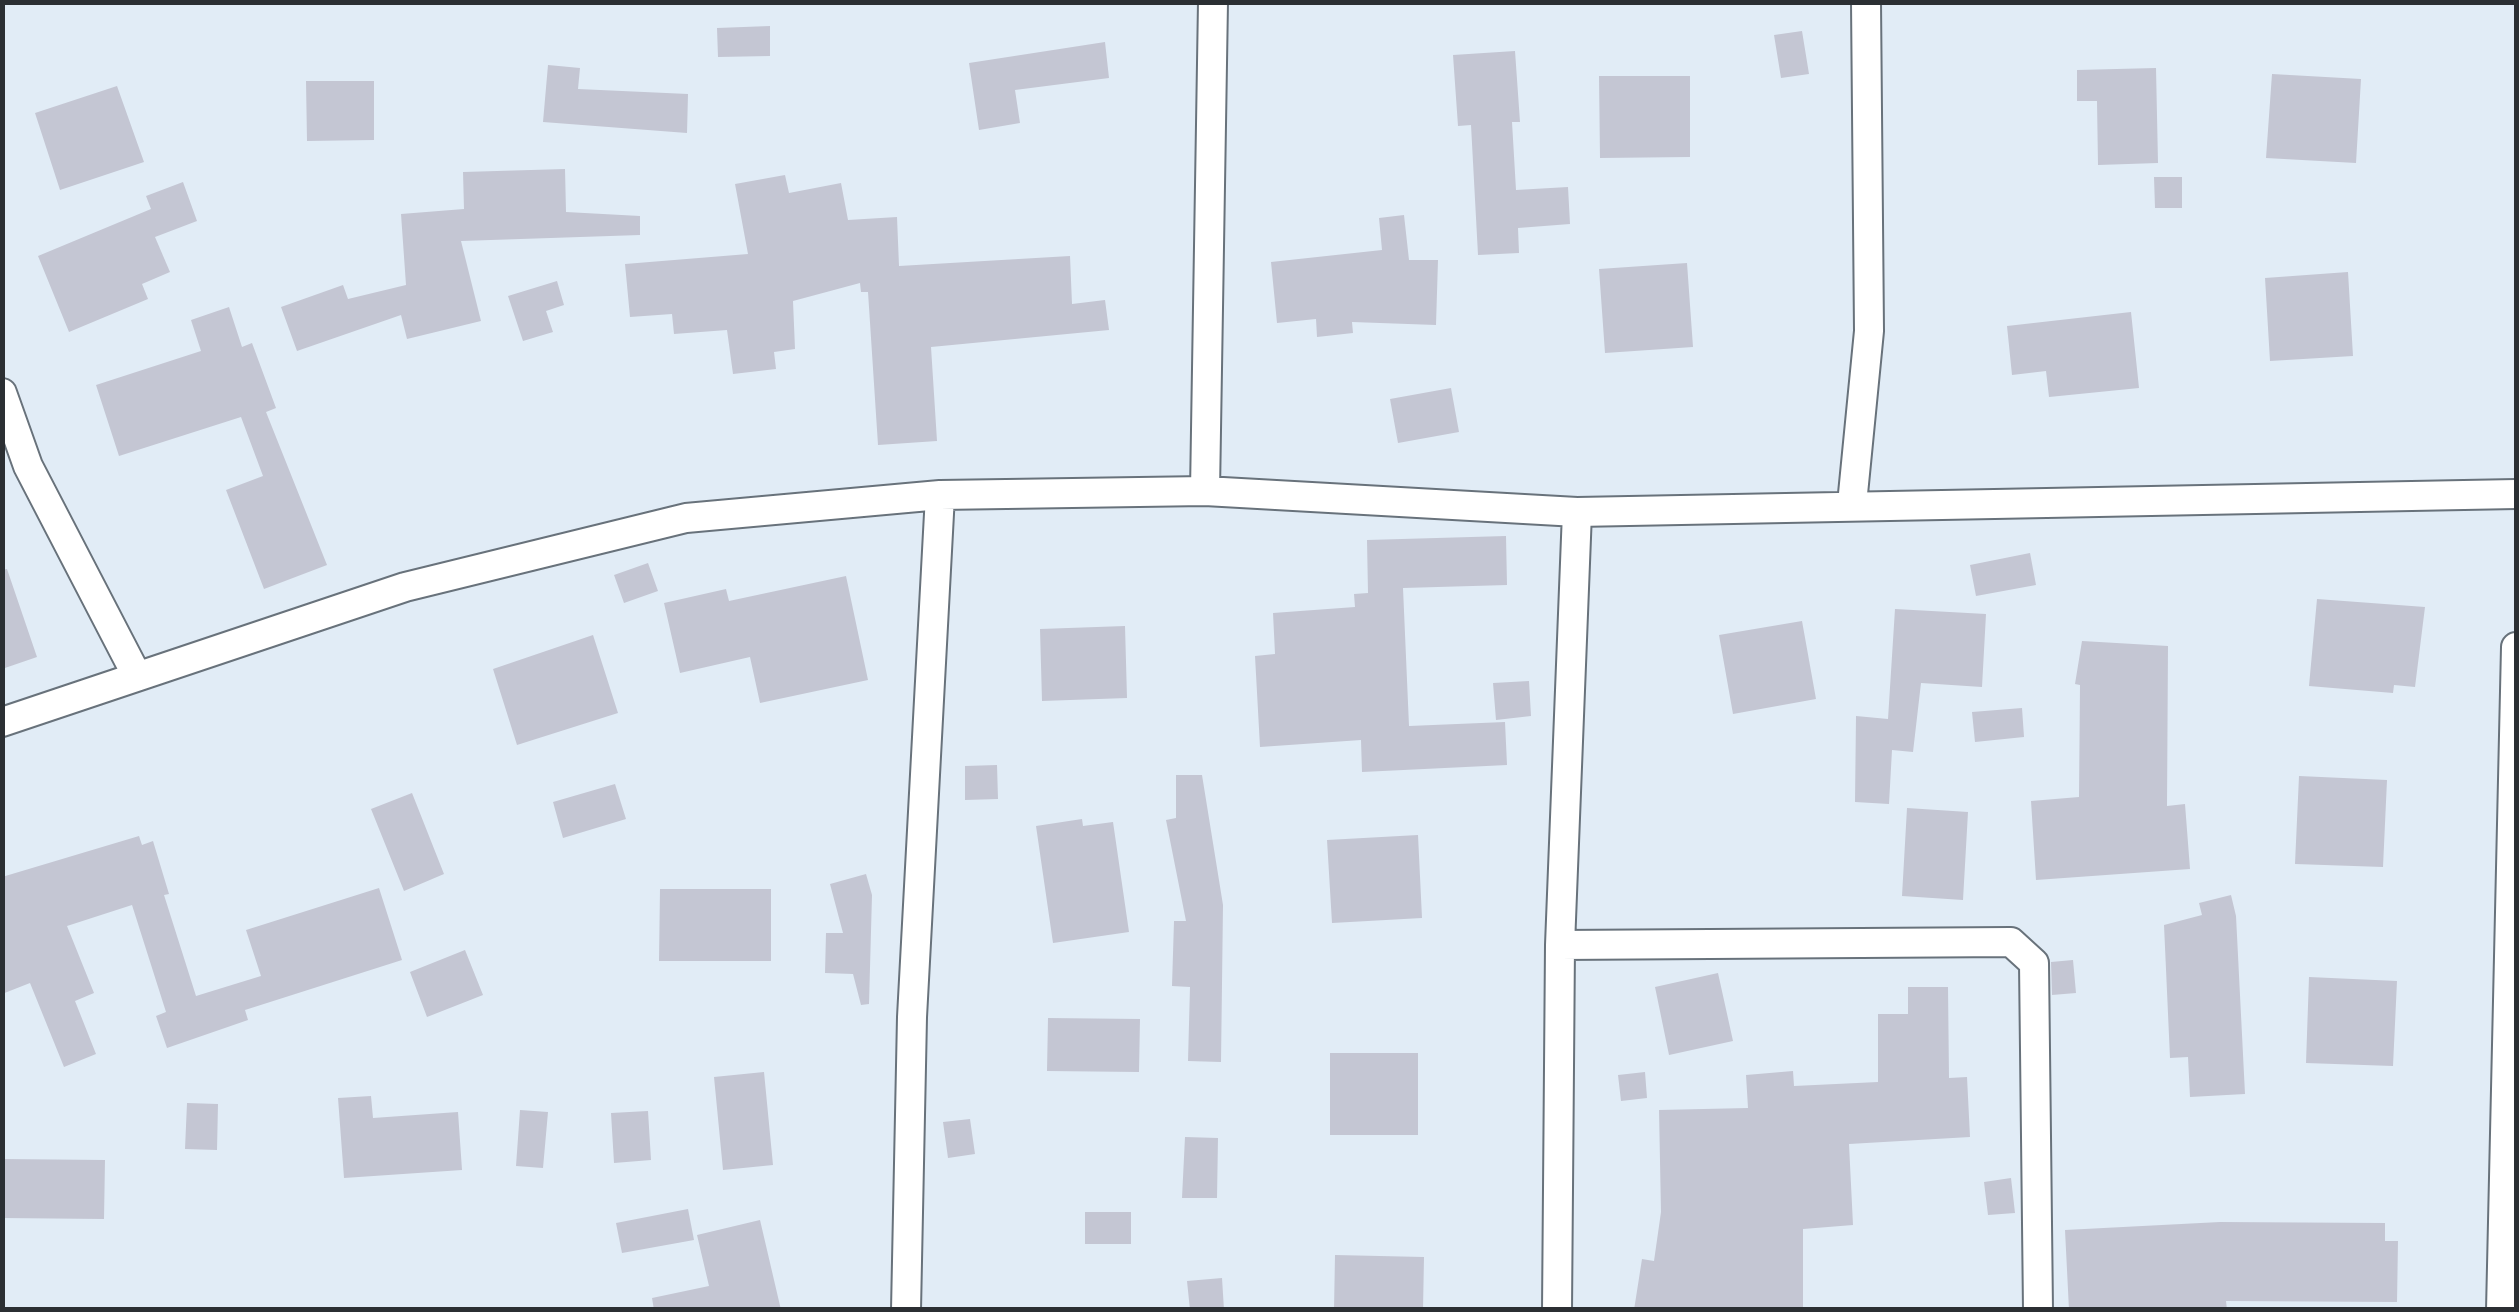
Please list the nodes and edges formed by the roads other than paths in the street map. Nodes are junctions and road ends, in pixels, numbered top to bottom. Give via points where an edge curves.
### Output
1 (1213, 2) edge
2 (1866, 2) edge
3 (2, 393) edge
4 (1205, 490) junction
5 (940, 494) junction
6 (2516, 494) edge
7 (1852, 504) junction
8 (1576, 512) junction
9 (2516, 647) edge
10 (137, 676) junction
11 (2, 722) edge
12 (2514, 910) edge
13 (1560, 945) junction
14 (906, 1310) edge
15 (1558, 1310) edge
16 (2038, 1310) edge
17 (2501, 1310) edge

1 - 4 street
2 - 7 street via 1869,331
3 - 10 street via 28,466
4 - 5 street
4 - 8 street
5 - 10 street via 686,518 405,587
5 - 14 street via 912,1017
6 - 7 street
7 - 8 street
8 - 13 street
9 - 12 street
10 - 11 street
12 - 17 street
13 - 15 street
13 - 16 street via 2010,942 2034,963

